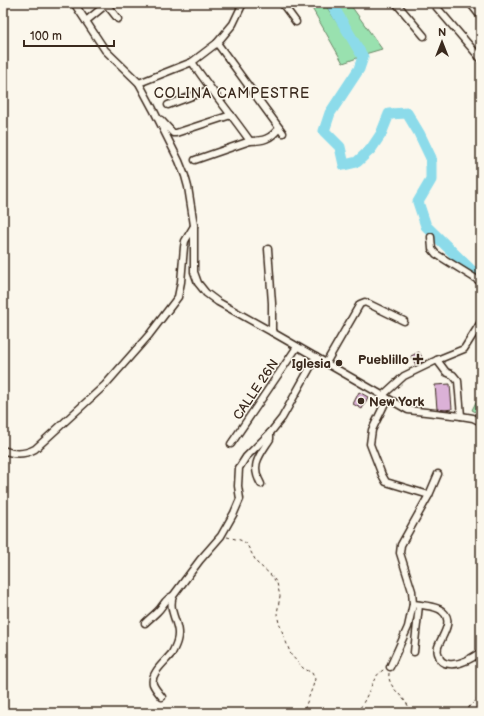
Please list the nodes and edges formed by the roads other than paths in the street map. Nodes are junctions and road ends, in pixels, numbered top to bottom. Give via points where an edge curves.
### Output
1 (74, 3) edge
2 (242, 3) edge
3 (282, 3) edge
4 (396, 3) edge
5 (433, 3) edge
6 (480, 3) edge
7 (107, 4) edge
8 (472, 5) edge
9 (481, 17) edge
10 (118, 19) dead end
11 (86, 22) junction
12 (296, 22) dead end
13 (424, 36) dead end
14 (217, 43) junction
15 (481, 59) edge
16 (192, 62) junction
17 (139, 83) junction
18 (211, 90) junction
19 (168, 105) dead end
20 (155, 114) junction
21 (231, 115) junction
22 (279, 128) junction
23 (283, 133) dead end
24 (250, 141) junction
25 (195, 160) dead end
26 (194, 225) junction
27 (431, 237) dead end
28 (268, 249) dead end
29 (481, 282) edge
30 (404, 321) dead end
31 (481, 322) edge
32 (272, 332) junction
33 (297, 347) junction
34 (316, 357) junction
35 (437, 360) junction
36 (326, 363) junction
37 (384, 397) junction
38 (461, 416) junction
39 (481, 422) edge
40 (270, 433) junction
41 (231, 444) dead end
42 (3, 450) edge
43 (438, 474) dead end
44 (261, 484) dead end
45 (429, 495) junction
46 (173, 596) junction
47 (416, 605) junction
48 (144, 623) dead end
49 (414, 652) dead end
50 (481, 652) edge
51 (390, 667) road end
52 (162, 697) dead end

1 - 11 street
2 - 14 street via 233,24
3 - 12 street
4 - 13 street
5 - 15 street
6 - 8 street
7 - 10 street
7 - 11 street
8 - 9 street
11 - 17 street via 105,50
14 - 16 street
14 - 22 street
16 - 17 street
16 - 18 street
17 - 20 street
18 - 19 street
18 - 21 street
20 - 21 street via 173,133
20 - 26 street via 185,176
21 - 24 street
22 - 23 street
22 - 24 street via 265,139
24 - 25 street
26 - 32 street via 194,272 198,284 218,302
26 - 42 street via 185,241 178,296 149,335 105,385 35,449 28,453 16,454
27 - 29 street via 432,249 436,254
28 - 32 street
30 - 36 street via 363,302
31 - 35 street via 464,349
32 - 33 street
33 - 34 street
33 - 41 street, CALLE 26N
34 - 36 street
34 - 40 street via 282,418
35 - 37 street via 404,376
35 - 38 street via 446,372 458,381
36 - 37 street
37 - 38 street via 408,410
37 - 45 street via 372,430 370,444 382,476 386,482
38 - 39 street
40 - 44 street via 270,439 257,461 257,477
40 - 46 street via 246,457 239,468 240,499 221,536
43 - 45 street
45 - 47 street via 401,545 400,553
46 - 48 street via 170,596
46 - 52 street via 172,612 178,640 153,677 153,683
47 - 49 street
47 - 50 street via 431,606 442,611 447,617 447,626 437,649 439,659 445,664 464,662
47 - 51 street

